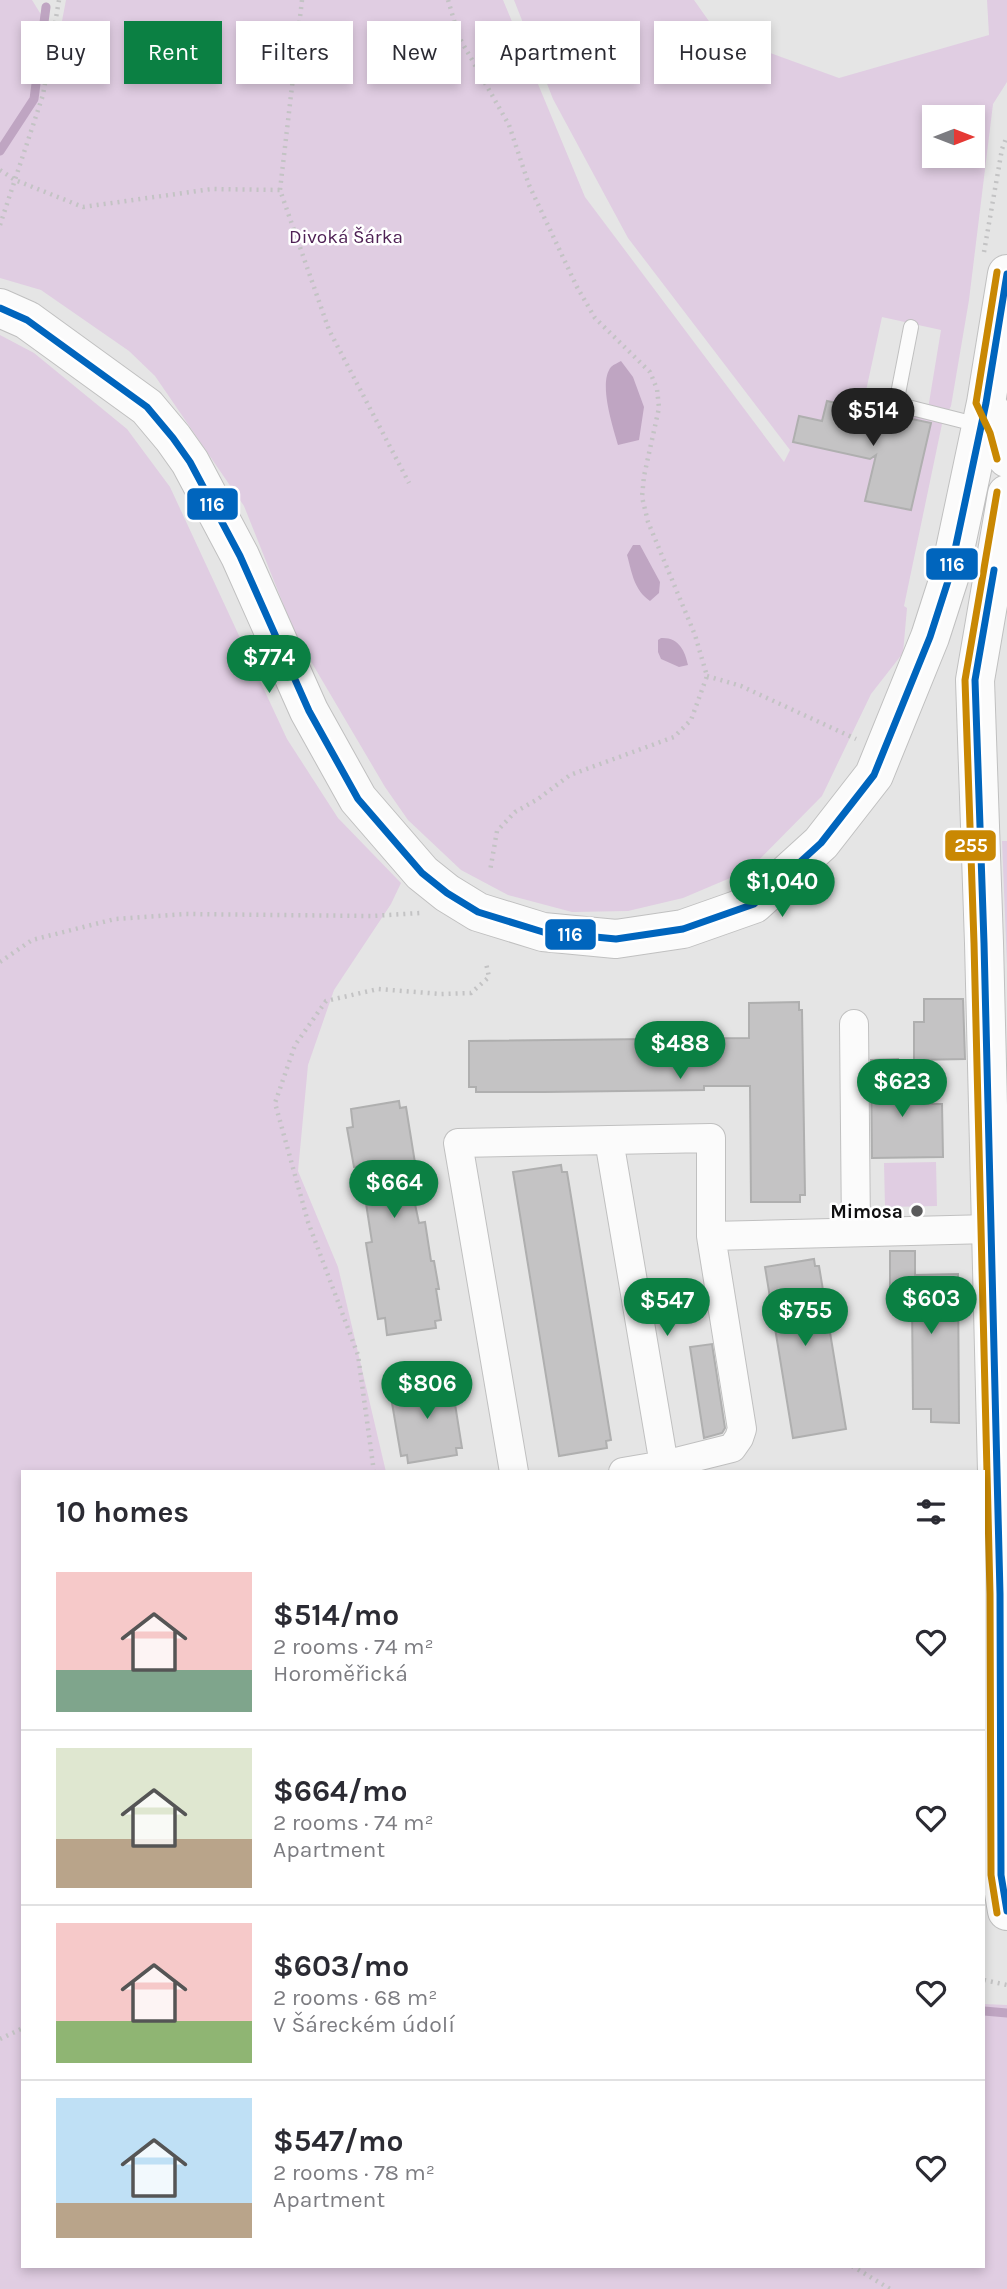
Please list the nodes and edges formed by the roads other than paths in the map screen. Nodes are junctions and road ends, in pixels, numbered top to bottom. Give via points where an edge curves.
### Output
1 (1007, 274) edge
2 (0, 308) edge
3 (911, 327) dead end
4 (983, 414) junction
5 (1007, 458) edge
6 (1007, 494) edge
7 (854, 1024) dead end
8 (609, 1140) junction
9 (990, 1229) junction
10 (856, 1233) junction
11 (711, 1236) junction
12 (664, 1465) junction
13 (514, 1470) edge
14 (635, 1470) edge
15 (1007, 1910) edge

1 - 4 main road
2 - 4 main road via 27,320 147,407 173,438 240,556 309,711 358,799 422,873 478,912 543,932 617,939 683,929 754,904 821,843 874,775 930,637 948,578
3 - 4 lane via 896,404
4 - 5 main road via 999,424
6 - 9 main road via 975,680
7 - 10 street
8 - 11 street via 710,1138
8 - 12 street
8 - 13 street via 458,1143
9 - 10 street
9 - 15 main road via 1000,1594 1001,1875
10 - 11 street
11 - 12 street via 742,1429 732,1448
12 - 14 street

